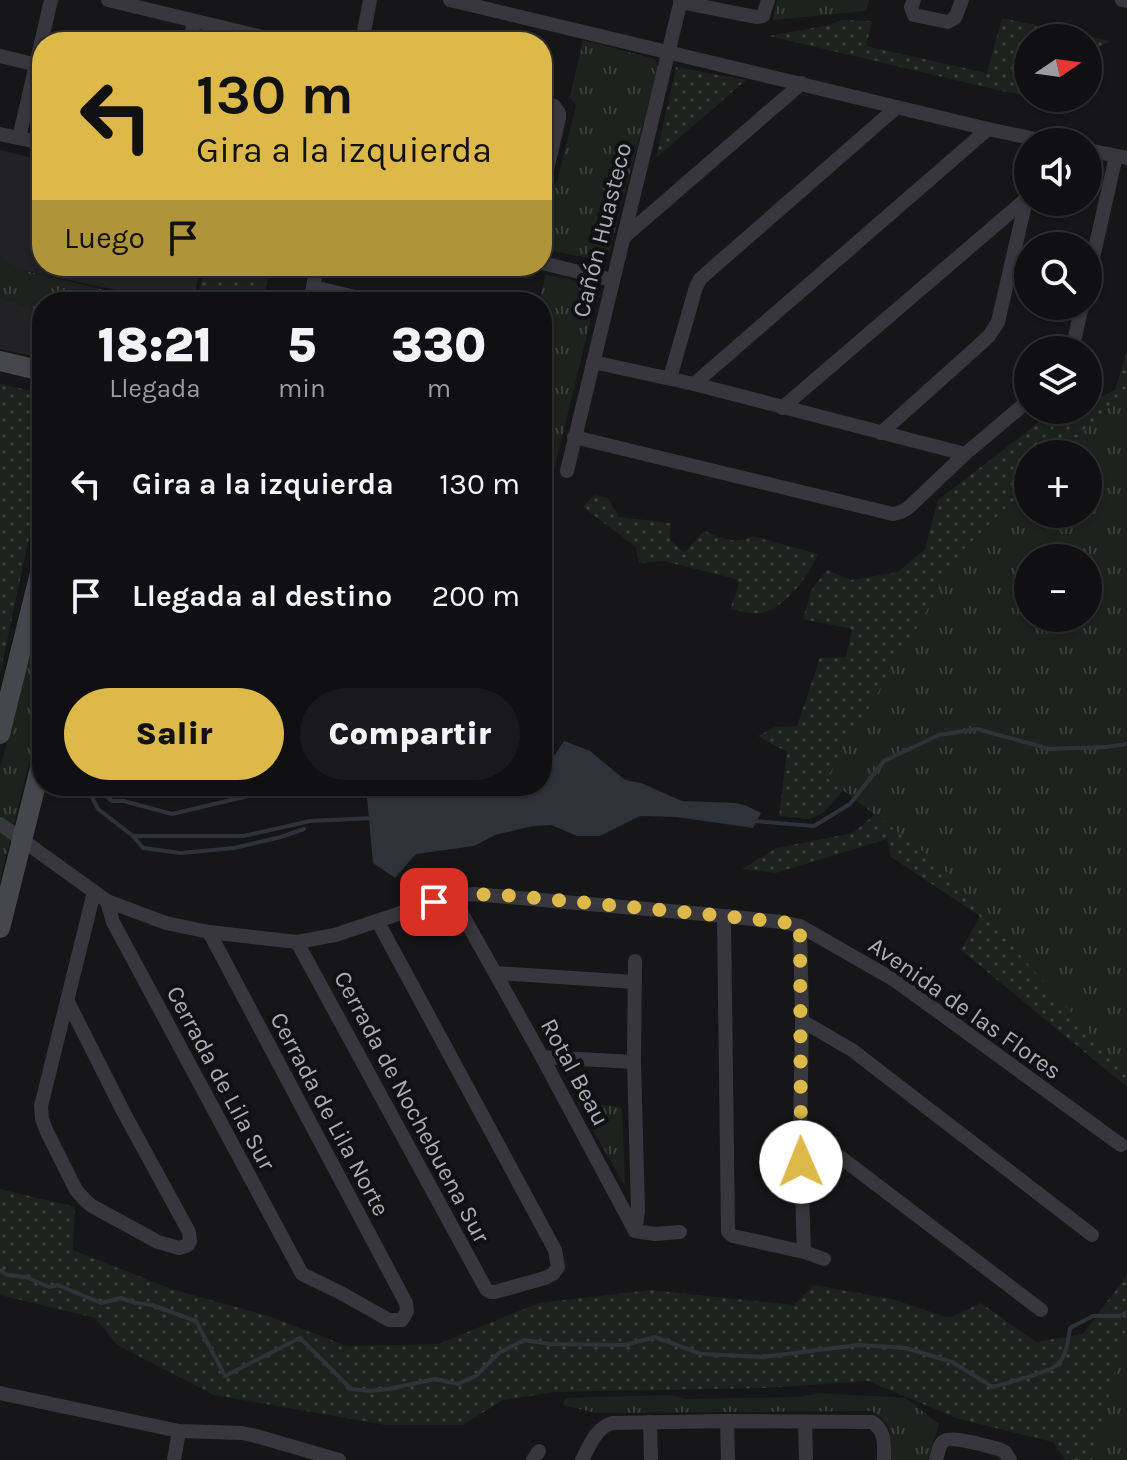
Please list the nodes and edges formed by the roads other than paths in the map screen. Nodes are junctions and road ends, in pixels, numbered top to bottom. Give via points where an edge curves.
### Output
1 (51, 0) edge
2 (108, 0) edge
3 (370, 0) edge
4 (450, 0) edge
5 (768, 0) edge
6 (914, 0) edge
7 (962, 0) edge
8 (680, 1) edge
9 (194, 22) junction
10 (45, 32) edge
11 (192, 32) edge
12 (238, 32) edge
13 (364, 32) edge
14 (669, 52) junction
15 (0, 56) edge
16 (32, 63) edge
17 (802, 83) junction
18 (32, 91) edge
19 (552, 105) edge
20 (897, 107) junction
21 (988, 129) junction
22 (0, 134) edge
23 (1014, 135) edge
24 (19, 138) junction
25 (32, 141) edge
26 (552, 148) edge
27 (1102, 153) edge
28 (1122, 157) edge
29 (1014, 206) edge
30 (1022, 216) edge
31 (1101, 232) edge
32 (623, 238) junction
33 (552, 265) edge
34 (315, 276) edge
35 (612, 280) junction
36 (313, 287) junction
37 (312, 292) edge
38 (334, 292) edge
39 (0, 361) edge
40 (593, 362) junction
41 (32, 369) edge
42 (670, 378) junction
43 (694, 384) junction
44 (782, 408) junction
45 (1014, 413) edge
46 (881, 433) junction
47 (574, 437) junction
48 (965, 454) junction
49 (567, 471) dead end
50 (32, 605) edge
51 (0, 734) edge
52 (33, 796) edge
53 (0, 824) edge
54 (22, 839) junction
55 (94, 892) junction
56 (452, 896) junction
57 (107, 901) junction
58 (724, 917) junction
59 (378, 922) junction
60 (800, 926) junction
61 (0, 928) edge
62 (209, 932) junction
63 (297, 942) junction
64 (635, 961) dead end
65 (496, 973) junction
66 (635, 982) junction
67 (67, 1000) junction
68 (802, 1021) junction
69 (542, 1057) junction
70 (634, 1062) junction
71 (800, 1132) junction
72 (1121, 1145) dead end
73 (635, 1231) junction
74 (680, 1232) dead end
75 (1092, 1235) dead end
76 (804, 1252) junction
77 (824, 1259) dead end
78 (1041, 1310) dead end
79 (405, 1317) joint
80 (4, 1392) edge
81 (727, 1421) junction
82 (650, 1422) junction
83 (805, 1422) junction
84 (179, 1431) junction
85 (1009, 1458) edge
86 (174, 1460) edge
87 (339, 1460) edge
88 (582, 1460) edge
89 (651, 1460) edge
90 (728, 1460) edge
91 (806, 1460) edge
92 (884, 1460) edge
93 (936, 1460) edge

1 - 10 street
2 - 9 street
3 - 13 street
4 - 14 street
5 - 8 street via 763,16 756,17
6 - 7 street via 914,15 948,22
8 - 14 street, Cañón Huasteco
9 - 11 street
9 - 12 street
14 - 17 street
14 - 32 street, Cañón Huasteco
15 - 16 street
17 - 20 street
17 - 32 street
18 - 24 street
19 - 26 street via 559,118
20 - 21 street
20 - 42 street via 700,279
21 - 23 street
21 - 43 street
22 - 24 street
24 - 25 street
27 - 28 street
28 - 31 street
29 - 44 street
30 - 46 street via 998,322 989,336
32 - 35 street, Cañón Huasteco
33 - 35 street
34 - 36 street
35 - 40 street, Cañón Huasteco
36 - 37 street
36 - 38 street
39 - 41 street
40 - 42 street
40 - 47 street, Cañón Huasteco
42 - 43 street
43 - 44 street
44 - 46 street
45 - 48 street
46 - 48 street
47 - 48 street via 886,513 908,508
47 - 49 street, Cañón Huasteco
50 - 51 street
52 - 54 street
53 - 54 street, Avenida de las Flores
54 - 55 street, Avenida de las Flores
54 - 61 street
55 - 57 street, Avenida de las Flores
55 - 67 street
56 - 58 street, Avenida de las Flores via 504,895
56 - 59 street, Avenida de las Flores
56 - 65 street, Rotal Beau
57 - 62 street, Avenida de las Flores
57 - 79 street, Cerrada de Lila Sur via 113,922 302,1274 389,1320
58 - 60 street, Avenida de las Flores
58 - 76 street via 728,1232
59 - 63 street, Avenida de las Flores
59 - 63 street, Cerrada de Nochebuena Sur via 555,1250 558,1267 545,1278 490,1292 482,1283
60 - 68 street
60 - 72 street, Avenida de las Flores via 896,981
62 - 63 street, Avenida de las Flores
62 - 79 street, Cerrada de Lila Norte via 406,1303
64 - 66 street
65 - 66 street
65 - 69 street, Rotal Beau
66 - 70 street
67 - 67 street via 41,1106 47,1132 76,1190 92,1206 158,1242 188,1245 189,1232
68 - 71 street
68 - 75 street via 852,1050
69 - 70 street
69 - 73 street, Rotal Beau
70 - 73 street
71 - 76 street
71 - 78 street
73 - 74 street
76 - 77 street
80 - 84 street
81 - 82 street
81 - 83 street
81 - 90 street
82 - 88 street via 604,1426
82 - 89 street
83 - 91 street
83 - 92 street via 876,1424
84 - 86 street
84 - 87 street via 242,1433
85 - 93 street via 999,1449 952,1439 941,1444

